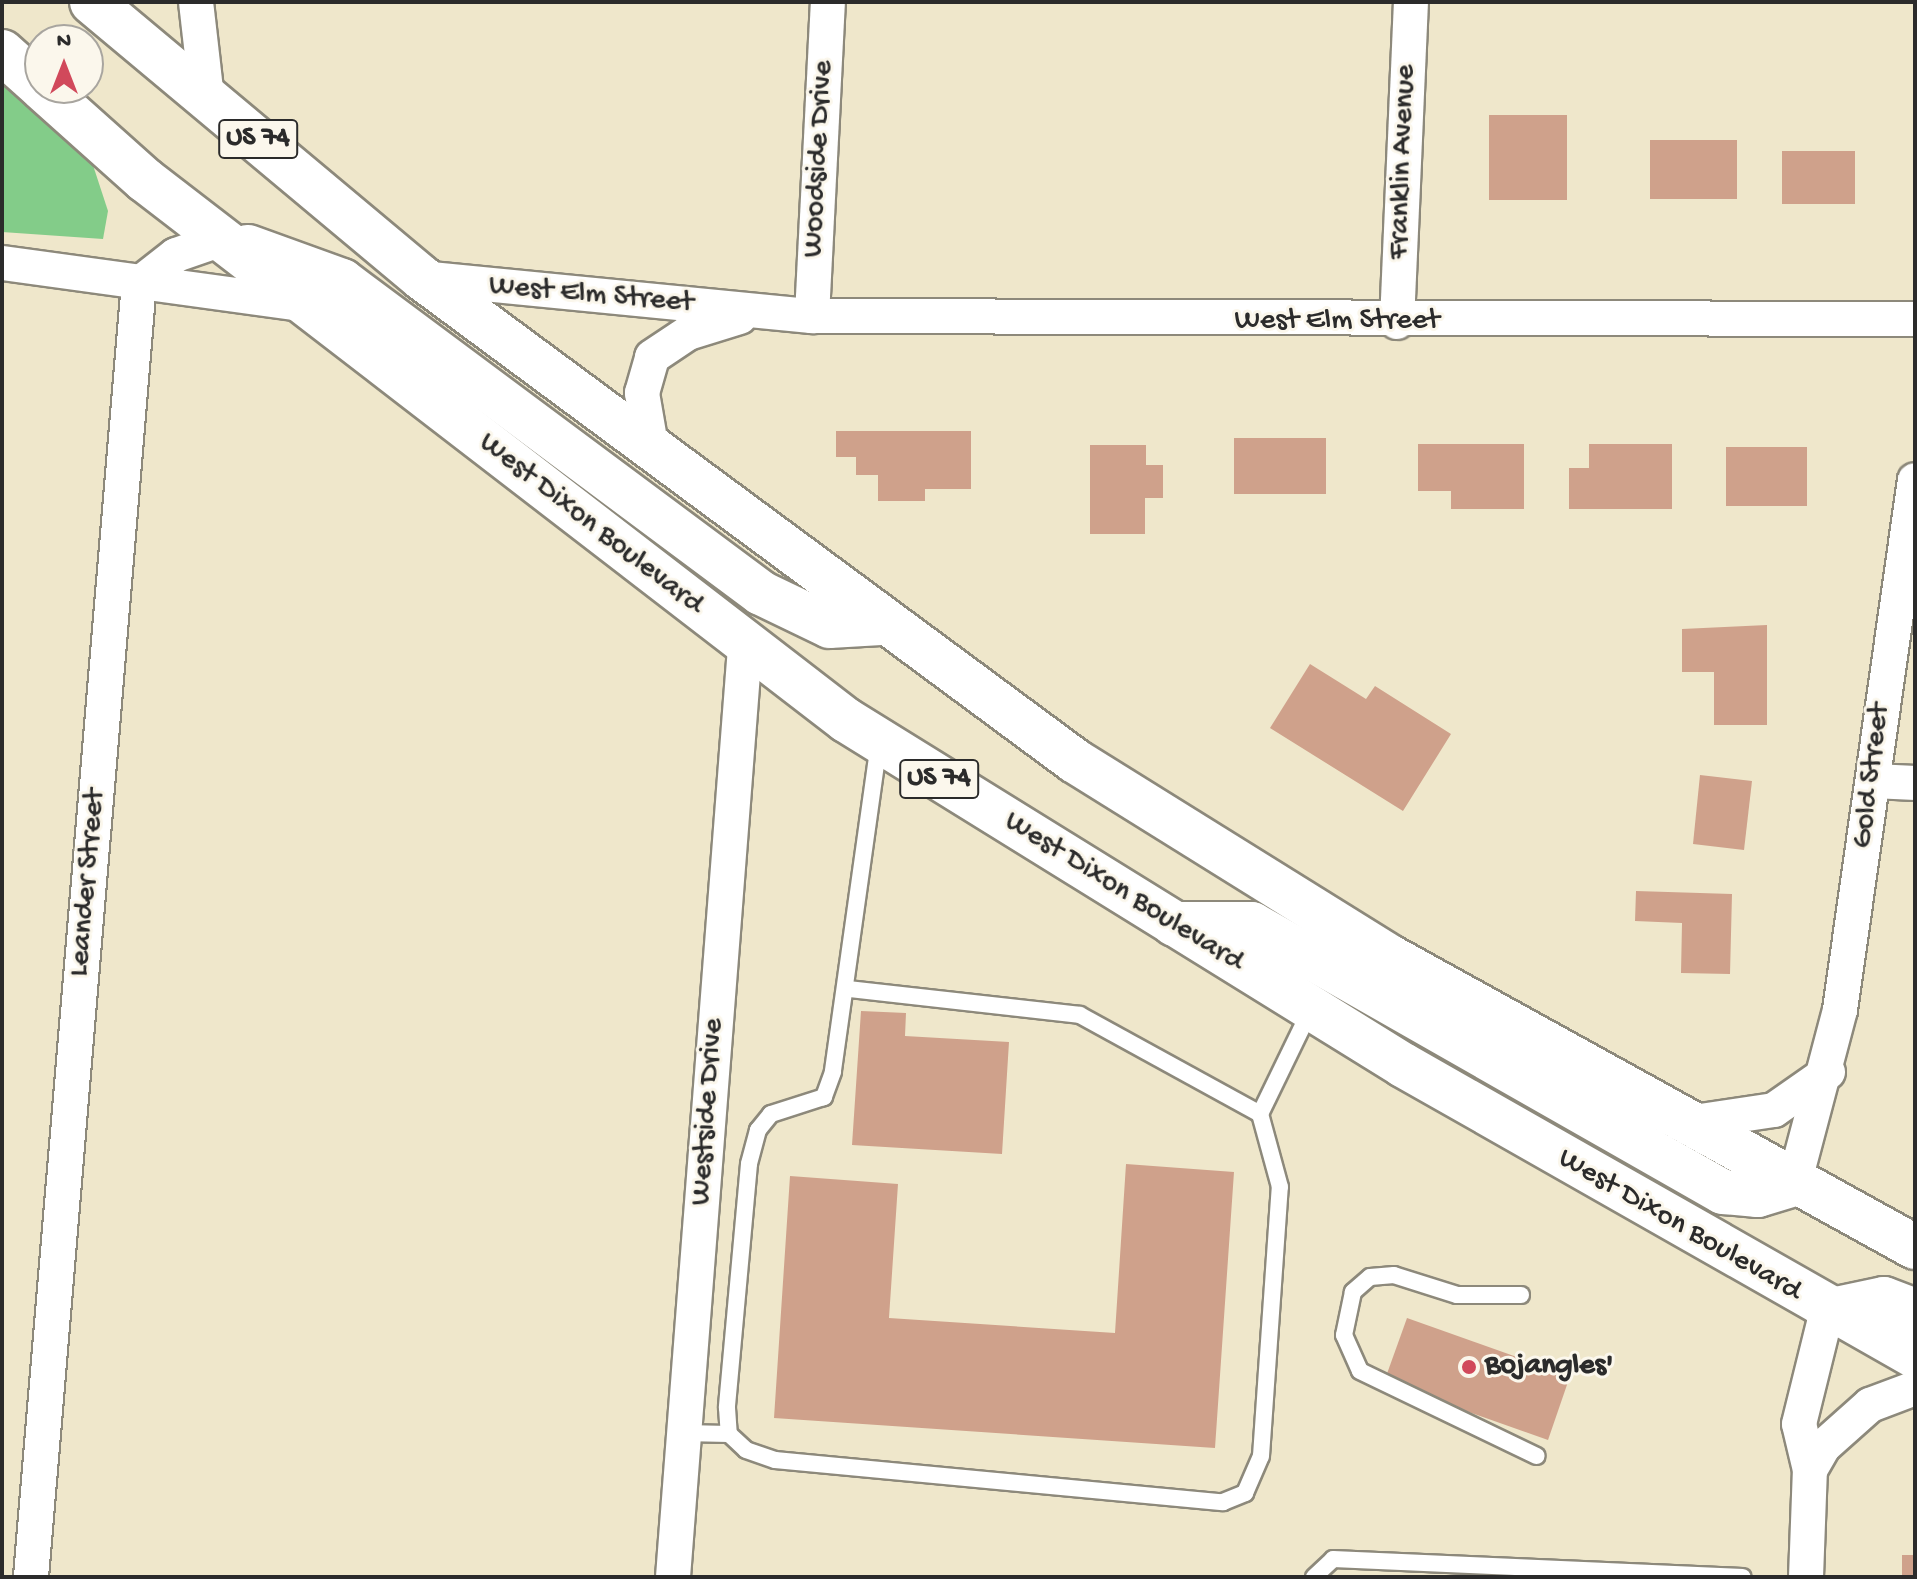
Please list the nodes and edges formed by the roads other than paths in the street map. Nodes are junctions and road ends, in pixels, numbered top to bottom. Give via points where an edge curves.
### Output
1 (92, 2) edge
2 (196, 2) edge
3 (828, 2) edge
4 (1411, 2) edge
5 (2, 52) edge
6 (24, 72) edge
7 (207, 98) junction
8 (61, 104) edge
9 (222, 239) junction
10 (2, 263) edge
11 (422, 278) junction
12 (139, 284) junction
13 (309, 305) junction
14 (759, 311) junction
15 (812, 316) junction
16 (1915, 319) edge
17 (1397, 322) junction
18 (652, 451) junction
19 (1915, 480) edge
20 (880, 623) junction
21 (745, 647) junction
22 (879, 741) junction
23 (1874, 781) junction
24 (1915, 783) edge
25 (1172, 924) junction
26 (849, 989) junction
27 (1312, 1007) junction
28 (1828, 1072) junction
29 (1260, 1114) junction
30 (1687, 1123) junction
31 (1794, 1184) junction
32 (1915, 1247) edge
33 (1521, 1295) dead end
34 (1827, 1311) junction
35 (1915, 1311) edge
36 (1915, 1356) edge
37 (1915, 1388) edge
38 (684, 1433) junction
39 (729, 1434) junction
40 (1537, 1456) dead end
41 (1810, 1470) junction
42 (31, 1577) edge
43 (673, 1577) edge
44 (1314, 1577) edge
45 (1743, 1577) edge
46 (1806, 1577) edge

1 - 7 highway, US 74
2 - 7 street
3 - 15 street, Woodside Drive
4 - 17 street, Franklin Avenue
5 - 6 highway, West Dixon Boulevard / US 74
7 - 11 highway, US 74
8 - 9 highway, West Dixon Boulevard / US 74
9 - 12 street via 176,255
9 - 13 highway, West Dixon Boulevard / US 74
9 - 20 highway via 342,281 761,593 830,626
10 - 12 street
11 - 14 street, West Elm Street
11 - 18 highway, US 74
12 - 13 street
12 - 42 street, Leander Street
13 - 21 highway, West Dixon Boulevard / US 74
14 - 15 street, West Elm Street
14 - 18 street, West Elm Street via 688,333 652,357 642,393
15 - 17 street, West Elm Street
16 - 17 street, West Elm Street
18 - 20 highway, US 74
19 - 23 street, Gold Street
20 - 30 highway, US 74 via 1075,761 1375,948
21 - 22 highway, West Dixon Boulevard / US 74
21 - 38 street, Westside Drive
22 - 25 highway, West Dixon Boulevard / US 74
22 - 26 lane
23 - 24 street
23 - 28 street, Gold Street
25 - 27 highway, West Dixon Boulevard / US 74
25 - 31 highway via 1252,924 1723,1192 1758,1195
26 - 29 lane via 1080,1015
26 - 39 lane via 824,1097 771,1114 758,1130
27 - 29 lane
27 - 34 highway, West Dixon Boulevard / US 74
28 - 30 street via 1774,1110
28 - 31 street, Gold Street
29 - 39 lane via 1280,1187 1261,1456 1245,1493 1223,1502 775,1460 746,1450
30 - 31 highway, US 74
31 - 32 highway, US 74
33 - 40 lane via 1457,1295 1394,1275 1370,1277 1353,1292 1344,1335 1360,1371
34 - 35 highway via 1884,1299
34 - 36 highway, West Dixon Boulevard / US 74
34 - 41 street via 1799,1424
37 - 41 street via 1844,1422
38 - 39 lane
38 - 43 street, Westside Drive
41 - 46 street
44 - 45 lane via 1333,1559

